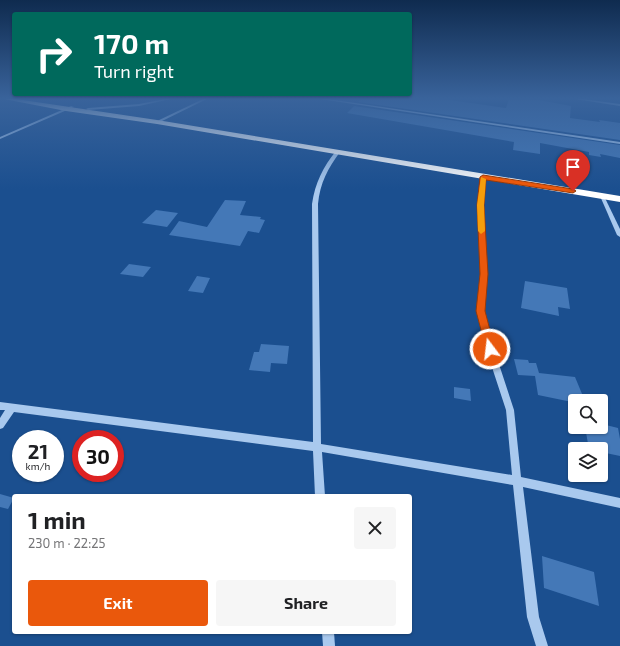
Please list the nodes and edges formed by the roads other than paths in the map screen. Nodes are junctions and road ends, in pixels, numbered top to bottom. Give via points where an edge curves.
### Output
1 (20, 129) edge
2 (201, 129) edge
3 (526, 129) edge
4 (0, 138) edge
5 (620, 143) edge
6 (338, 152) junction
7 (483, 177) junction
8 (602, 196) junction
9 (620, 199) edge
10 (620, 235) edge
11 (0, 406) edge
12 (12, 408) junction
13 (0, 425) edge
14 (317, 447) junction
15 (516, 481) junction
16 (320, 494) edge
17 (620, 503) edge
18 (328, 634) edge
19 (329, 646) edge
20 (542, 646) edge

1 - 4 street
2 - 6 highway
3 - 5 street
6 - 7 highway
6 - 14 street via 322,173 315,204
7 - 8 highway
7 - 15 street via 480,205 484,274 480,311 510,410
8 - 9 highway
8 - 10 street
11 - 12 street
12 - 13 street
12 - 14 street
14 - 15 street
14 - 16 street
15 - 17 street
15 - 20 street via 533,617
18 - 19 street

